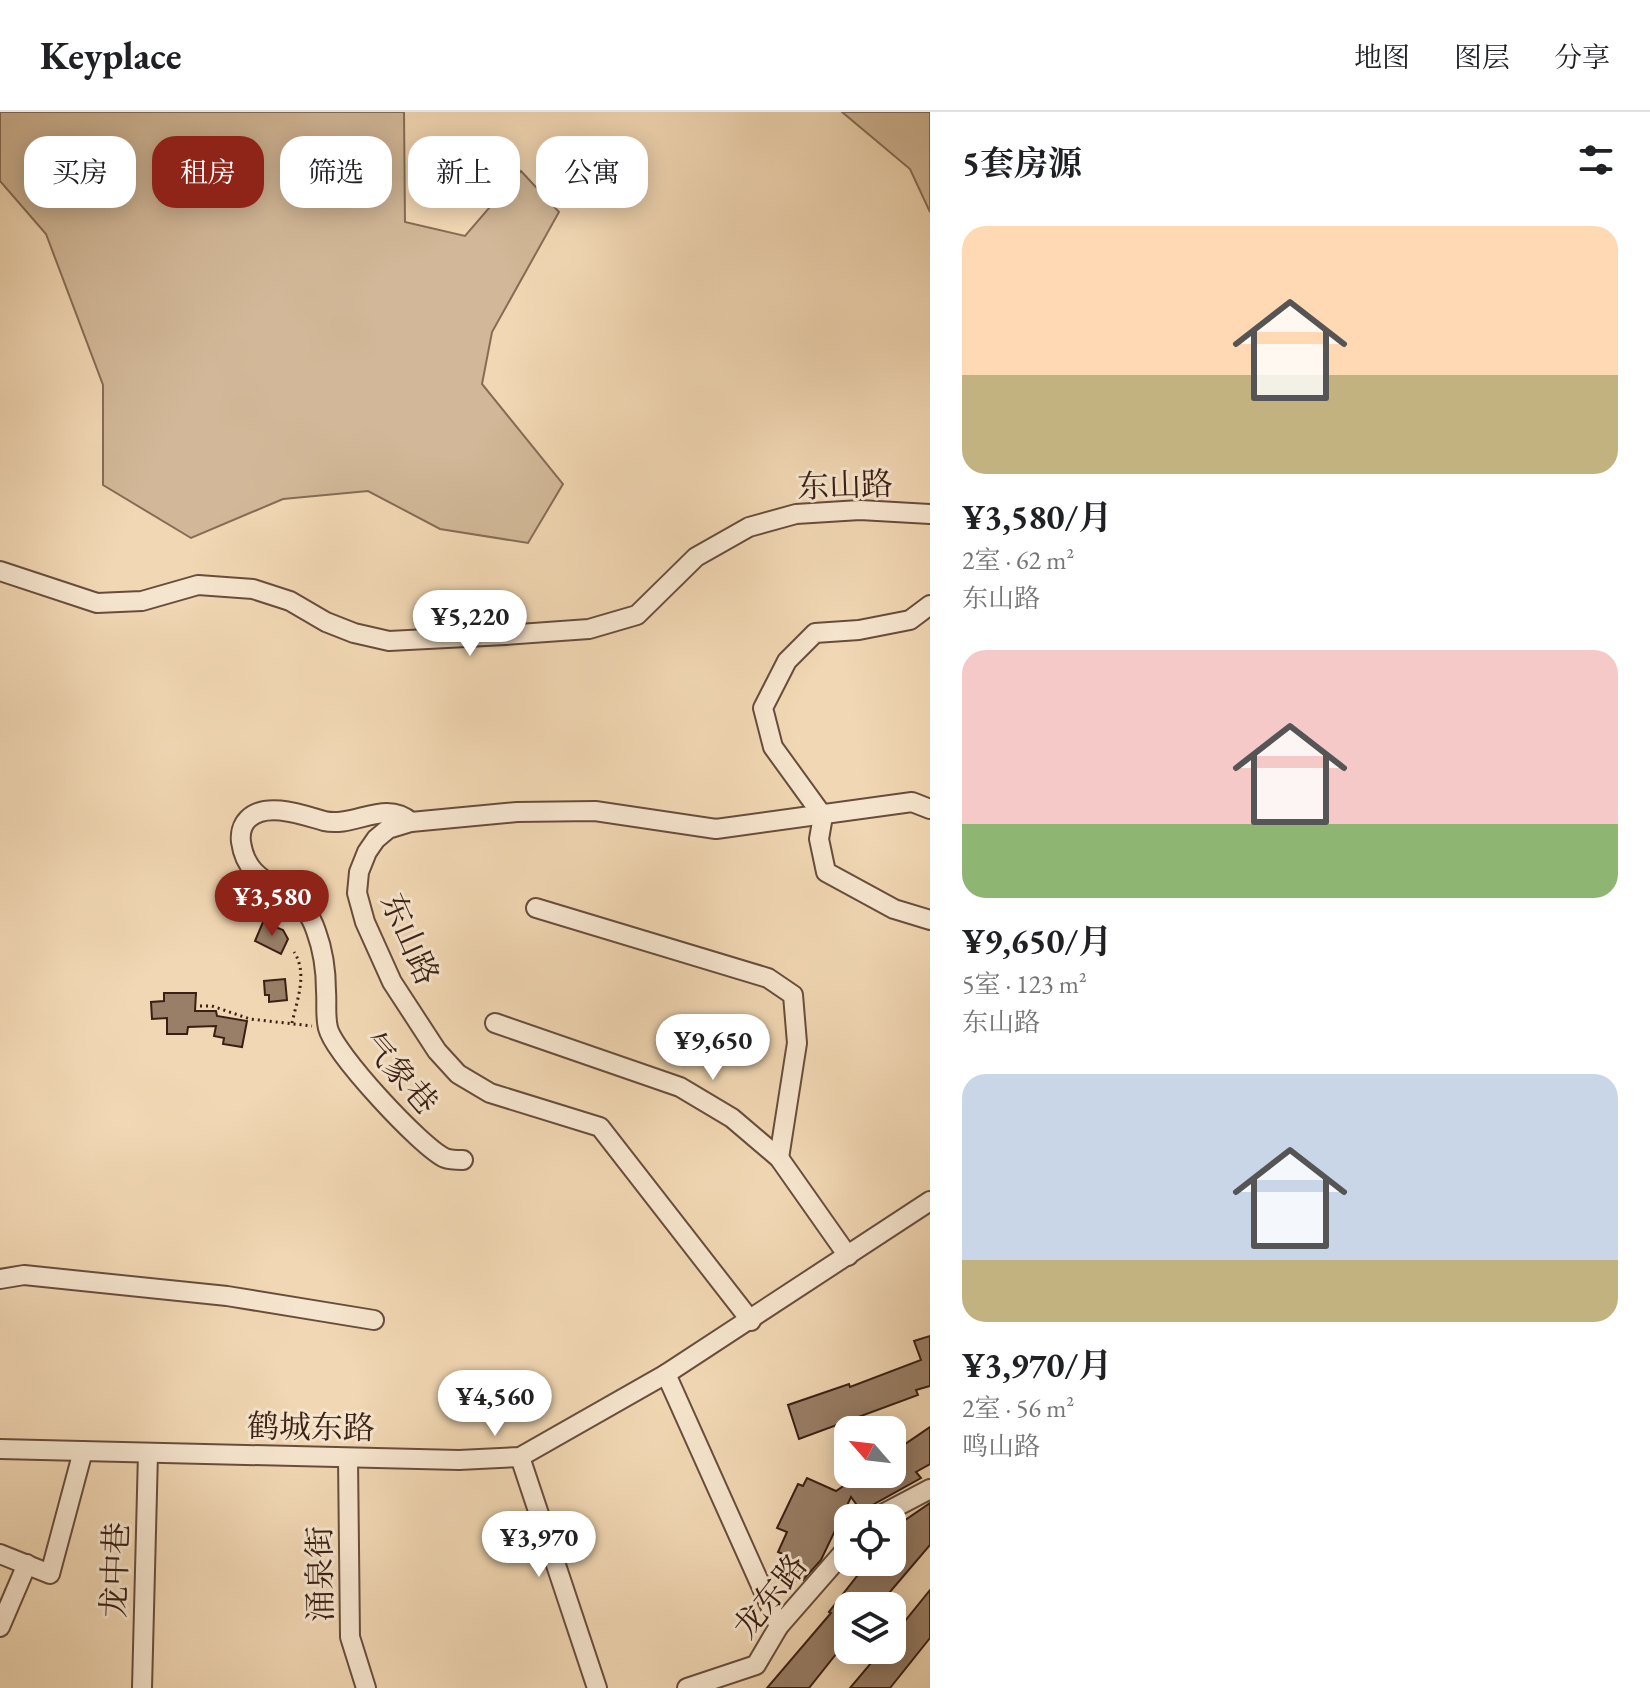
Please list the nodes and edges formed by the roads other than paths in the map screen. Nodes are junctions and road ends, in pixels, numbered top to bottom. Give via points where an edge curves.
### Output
1 (930, 514) edge
2 (0, 571) edge
3 (930, 605) edge
4 (930, 809) edge
5 (823, 816) junction
6 (411, 822) junction
7 (536, 908) dead end
8 (930, 920) edge
9 (495, 1023) dead end
10 (779, 1158) junction
11 (463, 1160) dead end
12 (928, 1209) edge
13 (848, 1256) junction
14 (0, 1279) edge
15 (374, 1320) dead end
16 (751, 1321) junction
17 (666, 1374) junction
18 (0, 1449) edge
19 (83, 1451) junction
20 (148, 1453) junction
21 (520, 1457) junction
22 (348, 1458) junction
23 (930, 1489) edge
24 (902, 1504) edge
25 (0, 1554) edge
26 (834, 1563) edge
27 (27, 1564) junction
28 (779, 1626) junction
29 (0, 1627) edge
30 (142, 1688) edge
31 (366, 1688) edge
32 (597, 1688) edge
33 (687, 1688) edge

1 - 2 street, 东山路 via 796,514 749,527 696,557 637,615 589,629 505,635 389,641 354,633 253,589 198,585 142,601 97,603
3 - 5 street via 910,620 815,633 787,661 763,708 773,747
4 - 5 street, 东山路 via 912,802
5 - 6 street, 东山路 via 716,829 595,811
5 - 8 street via 819,839 826,872 894,909
6 - 11 street, 气象巷 via 394,812 329,822 279,811 251,816 240,838 245,859 259,878 306,911 316,931 328,1028 350,1065 416,1138 446,1159
6 - 16 street, 东山路 via 376,839 359,872 357,893 392,982 419,1026 469,1082 600,1127
7 - 10 street via 768,978 793,995 797,1043
9 - 10 street via 680,1087 732,1118
10 - 13 street
12 - 13 street, 鹤城东路
13 - 16 street, 鹤城东路
14 - 15 street via 24,1275 227,1296
16 - 17 street, 鹤城东路
17 - 21 street, 鹤城东路
17 - 28 street
18 - 19 street, 鹤城东路
19 - 20 street, 鹤城东路
19 - 27 street via 50,1574
20 - 22 street, 鹤城东路
20 - 30 street, 龙中巷
21 - 22 street, 鹤城东路
21 - 32 street
22 - 31 street, 涌泉街 via 350,1637
23 - 24 street
25 - 27 street
26 - 28 street, 龙东路
27 - 29 street
28 - 33 street, 龙东路 via 756,1665

